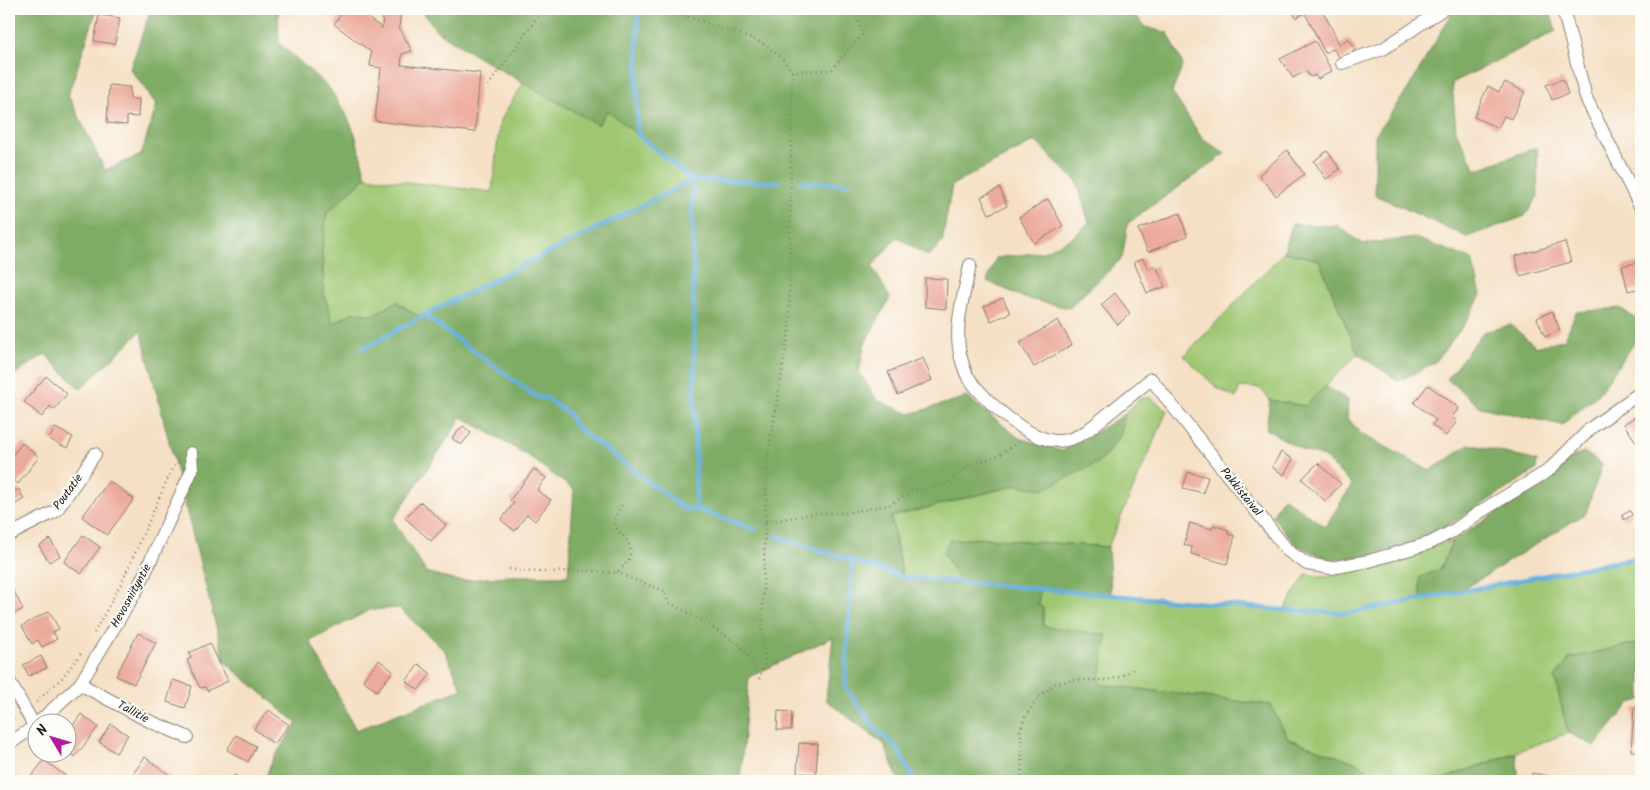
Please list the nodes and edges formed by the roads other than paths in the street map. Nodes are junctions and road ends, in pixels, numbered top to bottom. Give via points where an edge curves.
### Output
1 (1443, 9) edge
2 (1563, 9) edge
3 (1342, 63) dead end
4 (1641, 208) edge
5 (970, 265) dead end
6 (1641, 392) edge
7 (191, 453) road end
8 (95, 454) dead end
9 (9, 535) edge
10 (9, 681) edge
11 (80, 684) junction
12 (50, 712) edge
13 (28, 713) edge
14 (28, 730) edge
15 (187, 737) dead end
16 (9, 744) edge

1 - 3 street via 1383,49
2 - 4 street via 1586,98
5 - 6 street, Pakkistaival via 959,324 958,349 967,375 985,398 1028,431 1061,442 1088,431 1151,379 1288,552 1307,564 1331,568 1369,561 1430,543 1454,531 1548,470 1590,428
7 - 11 street, Hevosniityntie via 192,470 138,588
8 - 9 street, Poutatie via 56,511
10 - 13 street
11 - 12 street, Hevosniityntie
11 - 15 street, Tallitie via 147,720
14 - 16 street, Hevosniityntie

